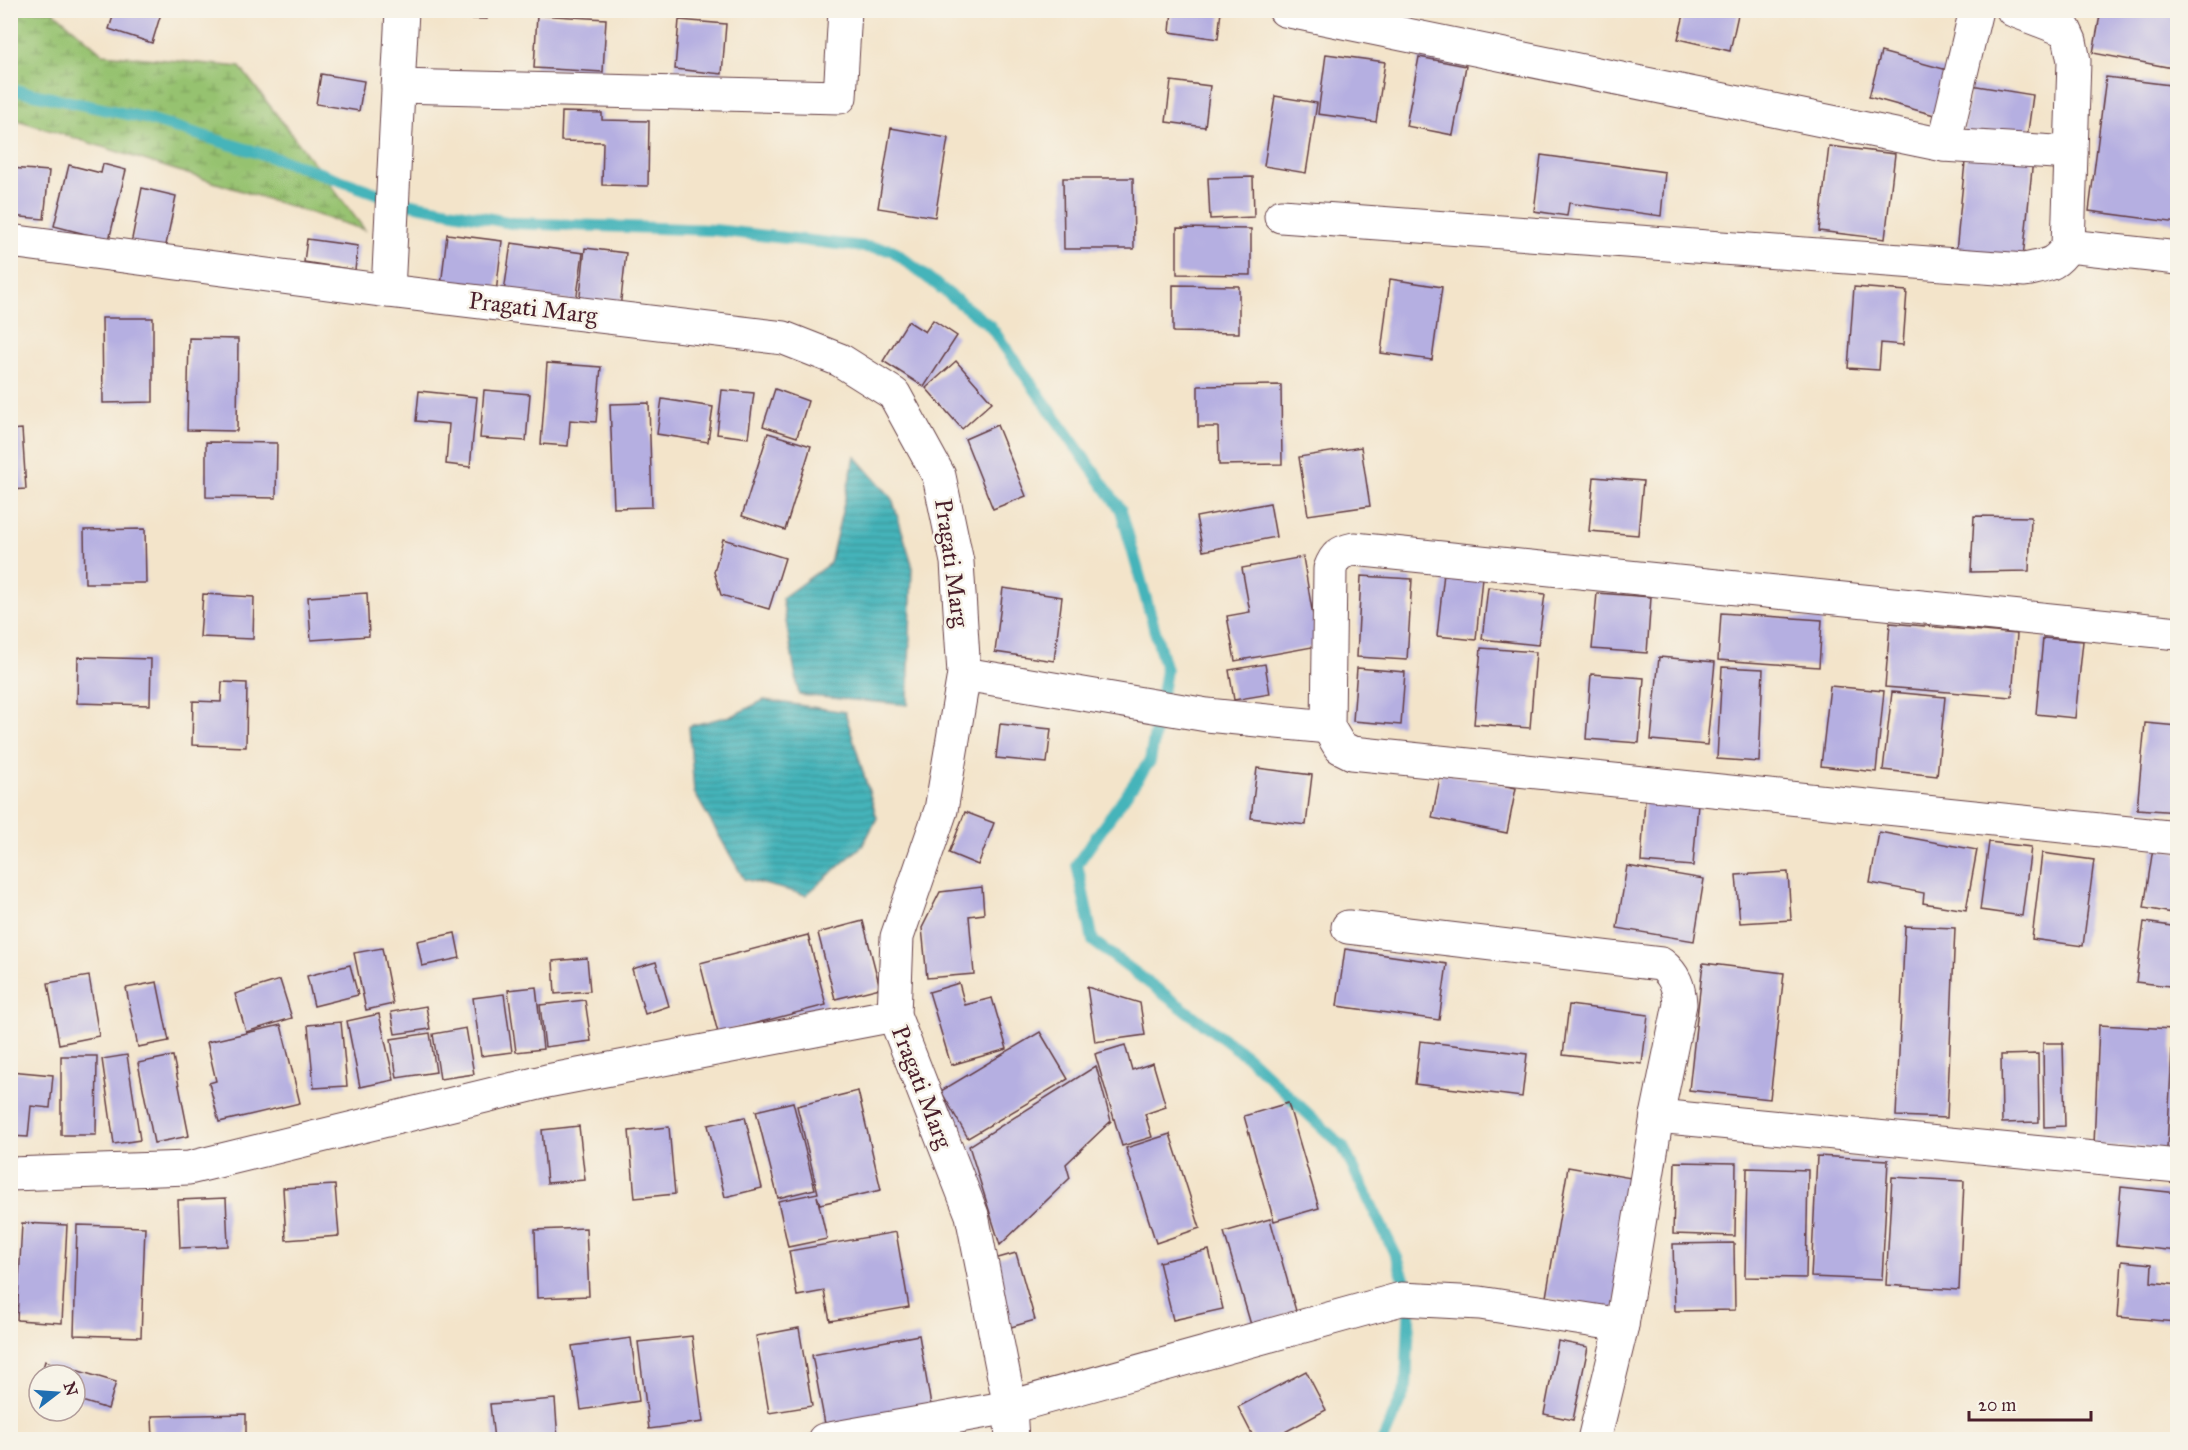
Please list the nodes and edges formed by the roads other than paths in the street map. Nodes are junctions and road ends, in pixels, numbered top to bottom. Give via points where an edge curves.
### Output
1 (402, 10) edge
2 (845, 10) edge
3 (1285, 10) edge
4 (1976, 10) edge
5 (2013, 10) edge
6 (398, 86) junction
7 (1944, 145) junction
8 (2071, 153) junction
9 (1281, 216) dead end
10 (10, 241) edge
11 (2068, 246) junction
12 (2178, 258) edge
13 (388, 291) junction
14 (2178, 633) edge
15 (964, 674) junction
16 (1328, 727) junction
17 (2178, 838) edge
18 (1348, 927) dead end
19 (894, 1016) junction
20 (1657, 1116) junction
21 (2178, 1166) edge
22 (10, 1174) edge
23 (1622, 1325) junction
24 (1010, 1407) junction
25 (824, 1440) edge
26 (1012, 1440) edge
27 (1594, 1440) edge

1 - 6 street
2 - 6 street via 840,97
3 - 7 street
4 - 7 street
5 - 8 street via 2064,30 2070,41 2074,62
6 - 13 street
7 - 8 street
8 - 11 street
9 - 11 street via 2025,270 2060,259
10 - 13 street, Pragati Marg
11 - 12 street
13 - 15 street, Pragati Marg via 784,338 840,360 894,394 939,476 957,562
14 - 16 street via 1354,549 1340,552 1330,569
15 - 16 street via 1207,715
15 - 19 street, Pragati Marg via 941,810 897,937
16 - 17 street via 1340,747 1352,753
18 - 20 street via 1661,964 1676,980 1680,1004
19 - 22 street via 547,1081 189,1167
19 - 24 street, Pragati Marg via 972,1215
20 - 21 street
20 - 23 street
23 - 24 street via 1480,1303 1401,1299
23 - 27 street
24 - 25 street
24 - 26 street, Pragati Marg

